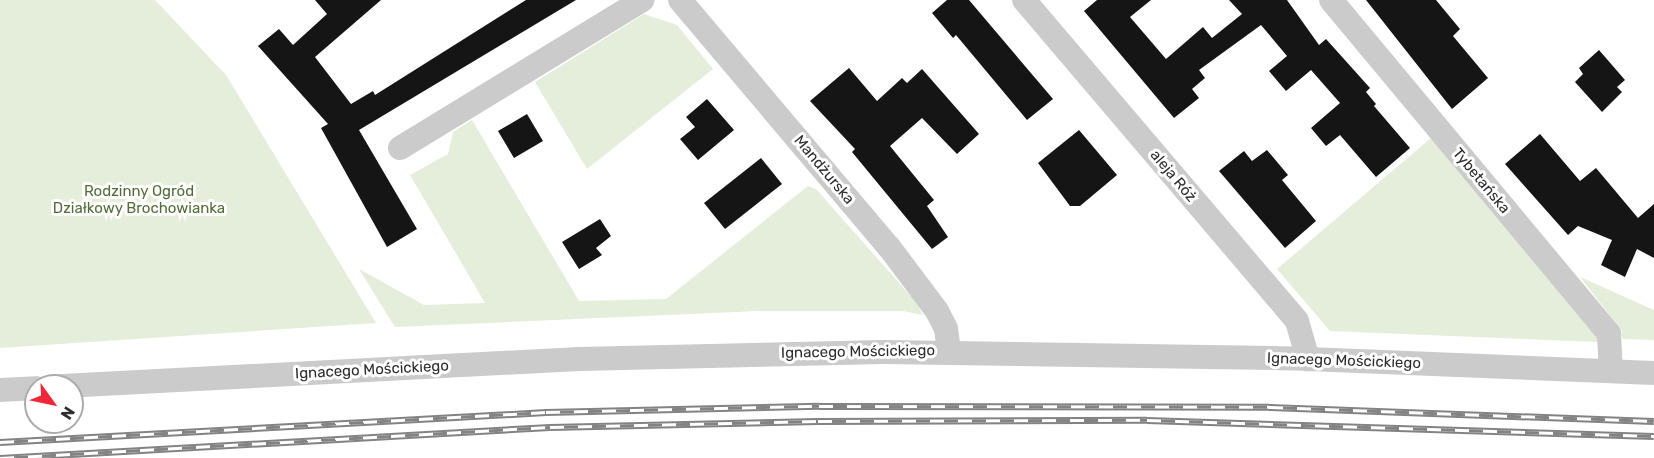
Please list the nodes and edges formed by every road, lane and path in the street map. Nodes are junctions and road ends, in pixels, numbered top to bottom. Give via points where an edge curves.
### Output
1 (642, 0) edge
2 (680, 0) edge
3 (1024, 0) edge
4 (1331, 0) edge
5 (400, 148) dead end
6 (949, 351) junction
7 (1308, 359) junction
8 (1611, 371) junction
9 (1654, 373) edge
10 (84, 385) edge
11 (24, 389) edge
12 (0, 390) edge

1 - 5 street
2 - 6 street, Mandżurska via 889,247 937,311 946,329
3 - 7 street, aleja Róż via 1297,321
4 - 8 street, Tybetańska via 1609,334
6 - 7 street, Ignacego Mościckiego
6 - 10 street, Ignacego Mościckiego via 579,359
7 - 8 street, Ignacego Mościckiego
8 - 9 street, Ignacego Mościckiego
11 - 12 street

